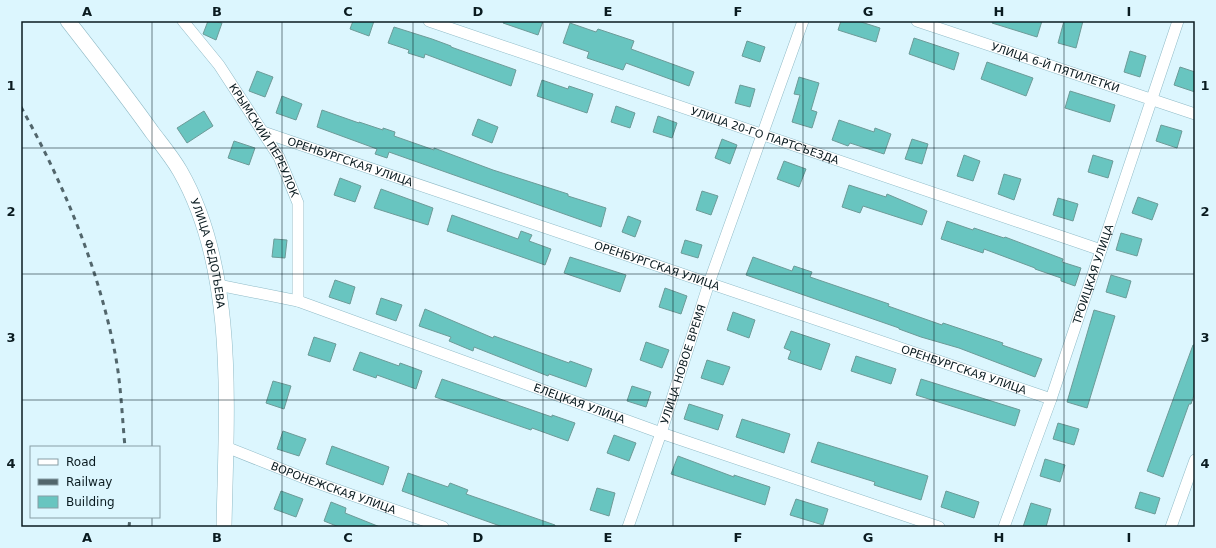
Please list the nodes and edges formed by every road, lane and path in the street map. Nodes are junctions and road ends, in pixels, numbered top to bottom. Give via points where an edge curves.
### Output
1 (68, 21) edge
2 (183, 21) edge
3 (429, 21) edge
4 (803, 21) edge
5 (916, 21) edge
6 (1178, 21) edge
7 (1152, 100) junction
8 (1195, 114) edge
9 (263, 132) junction
10 (761, 136) junction
11 (1101, 250) junction
12 (709, 283) junction
13 (218, 285) junction
14 (298, 301) junction
15 (1051, 399) junction
16 (661, 433) junction
17 (226, 446) junction
18 (1195, 460) edge
19 (224, 527) edge
20 (443, 527) edge
21 (628, 527) edge
22 (940, 527) edge
23 (1004, 527) edge
24 (1171, 527) edge

1 - 13 main road, УЛИЦА ФЕДОТЬЕВА via 123,91 180,171 210,244
2 - 9 street, КРЫМСКИЙ ПЕРЕУЛОК via 219,65
3 - 10 street, УЛИЦА 20-ГО ПАРТСЪЕЗДА
4 - 10 street, УЛИЦА НОВОЕ ВРЕМЯ
5 - 7 street, УЛИЦА 6-Й ПЯТИЛЕТКИ
6 - 7 street, ТРОИЦКАЯ УЛИЦА
7 - 8 street, УЛИЦА 6-Й ПЯТИЛЕТКИ
7 - 11 street, ТРОИЦКАЯ УЛИЦА
9 - 12 street, ОРЕНБУРГСКАЯ УЛИЦА
9 - 14 street, КРЫМСКИЙ ПЕРЕУЛОК via 279,157 298,203
10 - 11 street, УЛИЦА 20-ГО ПАРТСЪЕЗДА
10 - 12 street, УЛИЦА НОВОЕ ВРЕМЯ
11 - 15 street, ТРОИЦКАЯ УЛИЦА
12 - 15 street, ОРЕНБУРГСКАЯ УЛИЦА
12 - 16 street, УЛИЦА НОВОЕ ВРЕМЯ
13 - 14 street, ЕЛЕЦКАЯ УЛИЦА
13 - 17 main road, УЛИЦА ФЕДОТЬЕВА via 226,388
14 - 16 street, ЕЛЕЦКАЯ УЛИЦА
15 - 23 street, ТРОИЦКАЯ УЛИЦА
16 - 21 street, УЛИЦА НОВОЕ ВРЕМЯ
16 - 22 street, ЕЛЕЦКАЯ УЛИЦА
17 - 19 main road, УЛИЦА ФЕДОТЬЕВА
17 - 20 street, ВОРОНЕЖСКАЯ УЛИЦА via 309,480
18 - 24 street

